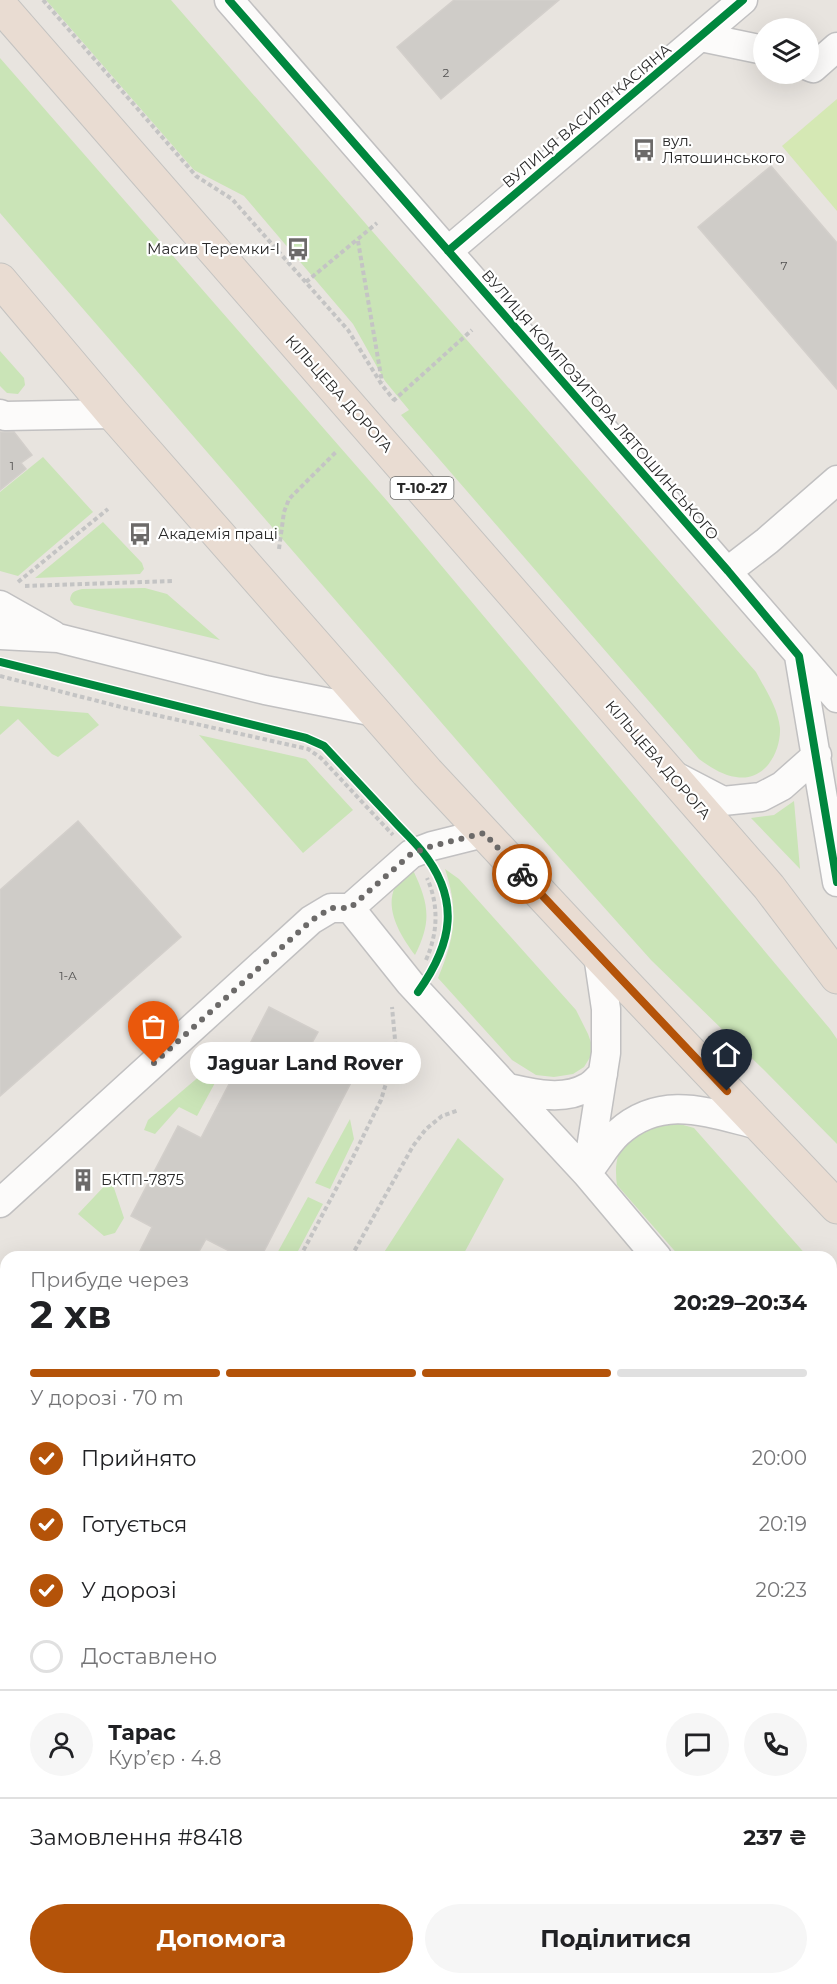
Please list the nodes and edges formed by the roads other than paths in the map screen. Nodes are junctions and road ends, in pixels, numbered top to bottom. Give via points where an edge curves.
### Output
1 (229, 0) edge
2 (743, 0) edge
3 (0, 5) edge
4 (701, 37) junction
5 (837, 47) edge
6 (753, 48) edge
7 (819, 63) edge
8 (448, 251) junction
9 (0, 280) edge
10 (0, 414) edge
11 (114, 414) junction
12 (837, 480) edge
13 (728, 571) junction
14 (0, 605) edge
15 (0, 636) edge
16 (58, 638) junction
17 (799, 656) junction
18 (837, 698) edge
19 (375, 712) junction
20 (817, 755) junction
21 (670, 774) junction
22 (484, 833) junction
23 (837, 882) edge
24 (350, 908) junction
25 (598, 955) junction
26 (837, 977) edge
27 (603, 1074) junction
28 (509, 1088) junction
29 (759, 1125) junction
30 (587, 1173) junction
31 (0, 1203) edge
32 (837, 1207) edge
33 (652, 1251) edge

1 - 8 street, ВУЛИЦЯ КОМПОЗИТОРА ЛЯТОШИНСЬКОГО
2 - 4 street, ВУЛИЦЯ ВАСИЛЯ КАСІЯНА
3 - 21 highway, КІЛЬЦЕВА ДОРОГА / Т-10-27
4 - 6 street
4 - 8 street, ВУЛИЦЯ ВАСИЛЯ КАСІЯНА
5 - 7 street
8 - 13 street, ВУЛИЦЯ КОМПОЗИТОРА ЛЯТОШИНСЬКОГО
9 - 11 highway
10 - 11 street
11 - 19 highway
12 - 13 street
13 - 17 street, ВУЛИЦЯ КОМПОЗИТОРА ЛЯТОШИНСЬКОГО
14 - 16 street
15 - 16 street
16 - 19 street via 265,690
17 - 18 street, ВУЛИЦЯ КОМПОЗИТОРА ЛЯТОШИНСЬКОГО
17 - 20 street, ВУЛИЦЯ КОМПОЗИТОРА ЛЯТОШИНСЬКОГО
19 - 22 highway
20 - 21 street via 782,786 761,797 723,801
20 - 23 street, ВУЛИЦЯ КОМПОЗИТОРА ЛЯТОШИНСЬКОГО
21 - 26 highway, КІЛЬЦЕВА ДОРОГА / Т-10-27 via 769,887
22 - 24 street via 411,854
22 - 25 highway
24 - 28 street via 410,983
24 - 31 street via 331,908 312,920
25 - 27 street via 606,1009
25 - 29 highway
27 - 28 street via 589,1087 570,1094 544,1096
27 - 30 street
28 - 30 street
29 - 30 street via 668,1108 640,1116 617,1134
29 - 32 highway
30 - 33 street

